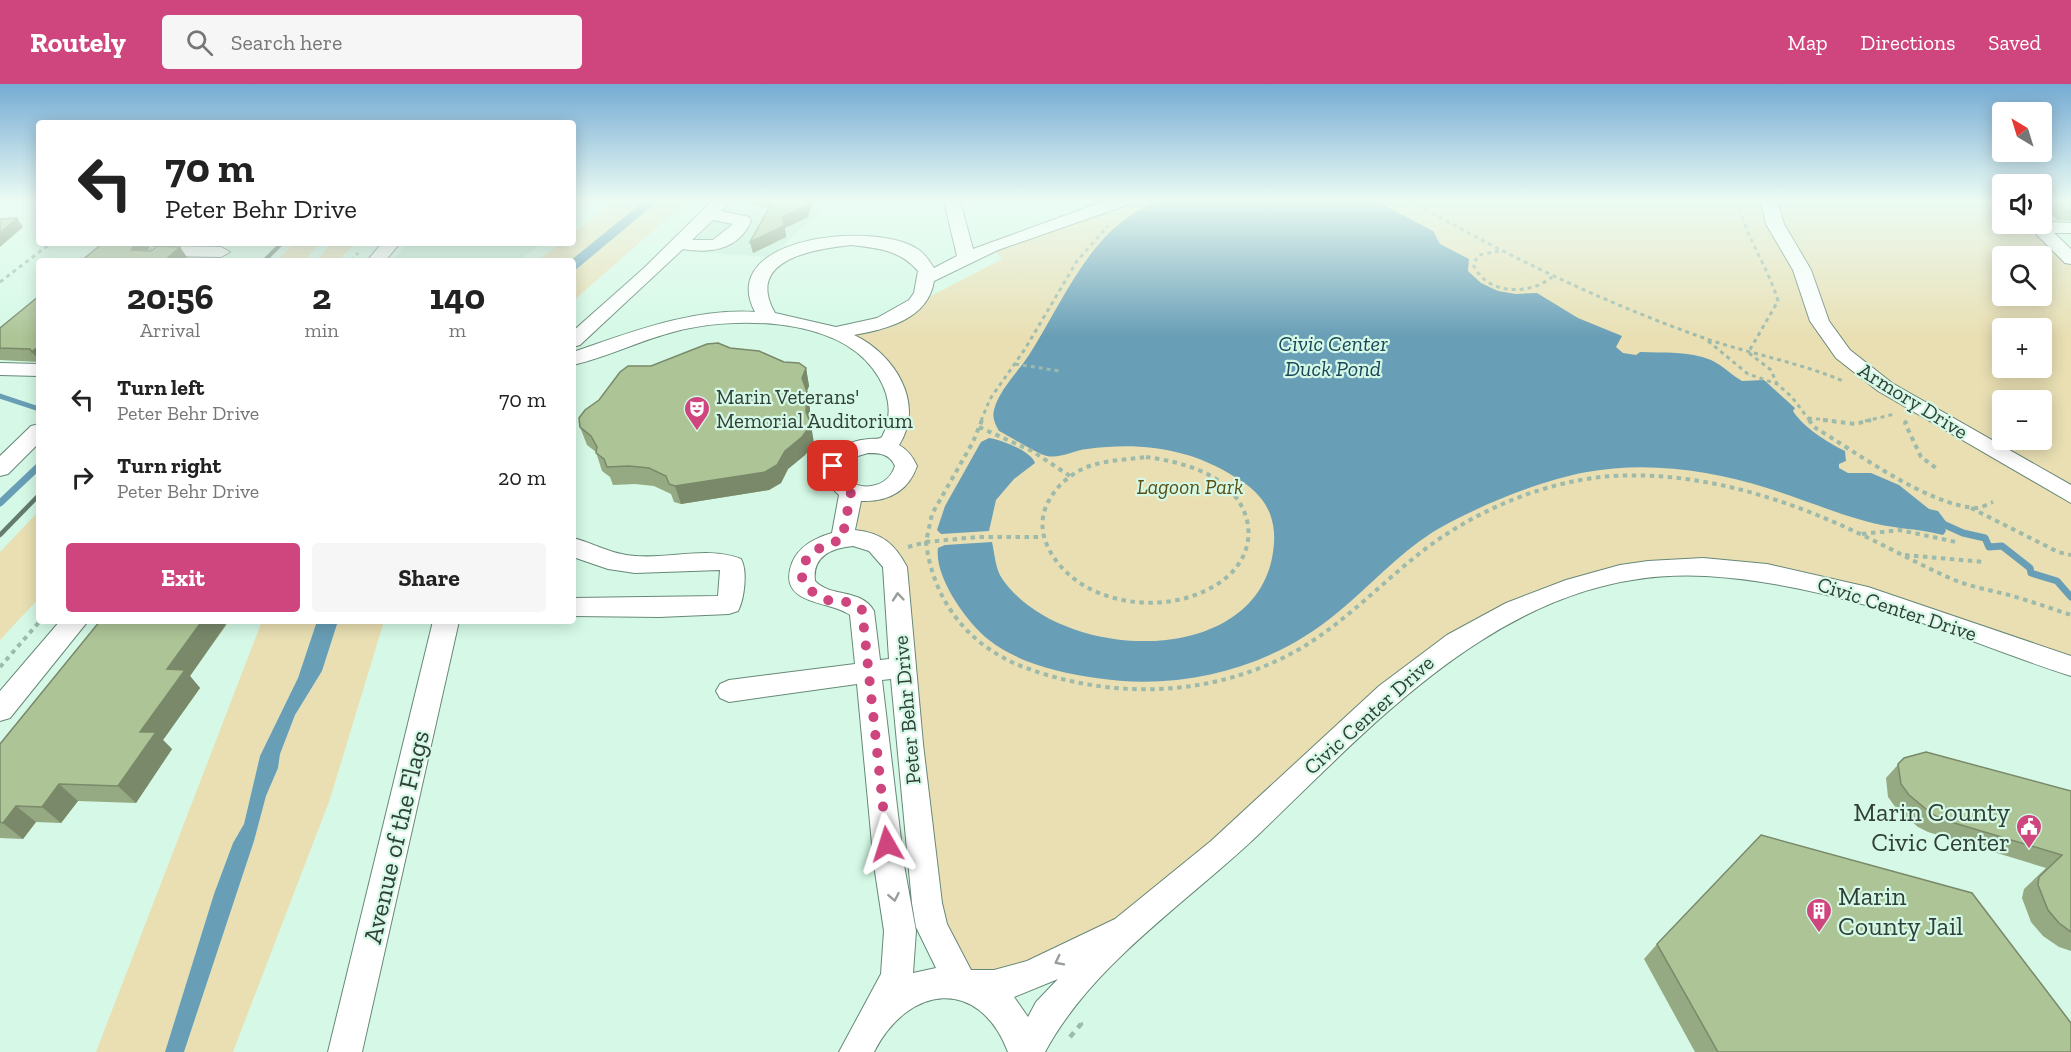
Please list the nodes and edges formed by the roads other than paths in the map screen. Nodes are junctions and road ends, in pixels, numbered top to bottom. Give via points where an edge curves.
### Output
1 (388, 246) edge
2 (677, 246) edge
3 (698, 246) edge
4 (715, 246) edge
5 (808, 246) edge
6 (894, 246) edge
7 (964, 246) edge
8 (992, 246) edge
9 (1788, 246) edge
10 (2058, 246) edge
11 (220, 252) edge
12 (152, 258) edge
13 (378, 258) edge
14 (967, 259) junction
15 (2071, 259) edge
16 (927, 278) junction
17 (769, 319) junction
18 (834, 333) junction
19 (576, 338) edge
20 (576, 358) edge
21 (0, 369) edge
22 (36, 370) edge
23 (36, 433) edge
24 (886, 447) junction
25 (0, 469) edge
26 (851, 492) junction
27 (2071, 495) edge
28 (842, 540) junction
29 (576, 548) edge
30 (576, 607) edge
31 (72, 624) edge
32 (445, 624) edge
33 (2068, 665) edge
34 (904, 667) junction
35 (868, 673) junction
36 (729, 691) dead end
37 (0, 710) edge
38 (1130, 925) junction
39 (968, 985) junction
40 (881, 1009) junction
41 (345, 1052) edge
42 (856, 1052) edge
43 (1025, 1052) edge

1 - 13 street
2 - 19 street
3 - 4 street
5 - 17 street via 785,254 763,273 758,293
6 - 16 street via 919,260
7 - 14 street
8 - 14 street
9 - 27 street, Armory Drive via 1802,270 1825,329 1843,354 1885,387
10 - 15 street
11 - 12 street via 159,251
14 - 16 street
16 - 18 street via 920,298 905,312 881,324
17 - 18 street
17 - 20 street via 719,318 681,324
18 - 24 street via 866,351 882,366 895,388 900,420
21 - 22 street
23 - 25 street
24 - 26 street via 859,447 837,460 833,479
24 - 26 street via 904,460 902,479 880,492
26 - 28 street
34 -> 28 street, Peter Behr Drive via 895,567 887,553 866,540
28 - 35 street, Peter Behr Drive via 808,554 802,575 809,589 824,599 854,603 862,610
29 - 30 street via 617,561 673,565 723,560 733,565 729,605
31 - 37 street
32 - 41 street, Avenue of the Flags
33 - 38 street, Civic Center Drive via 1868,596 1788,576 1703,567 1648,570 1593,581 1515,610 1429,660 1354,723 1222,850
34 - 35 street
34 - 39 street, Peter Behr Drive via 927,903 932,927
35 - 36 street
35 -> 40 street, Peter Behr Drive via 900,931 897,976
38 -> 39 street, Civic Center Drive via 1023,979 992,987
38 - 43 street, Civic Center Drive via 1048,1014
39 - 40 street, Civic Center Drive via 943,981 909,989
39 - 43 street via 1004,1008
40 - 42 street

